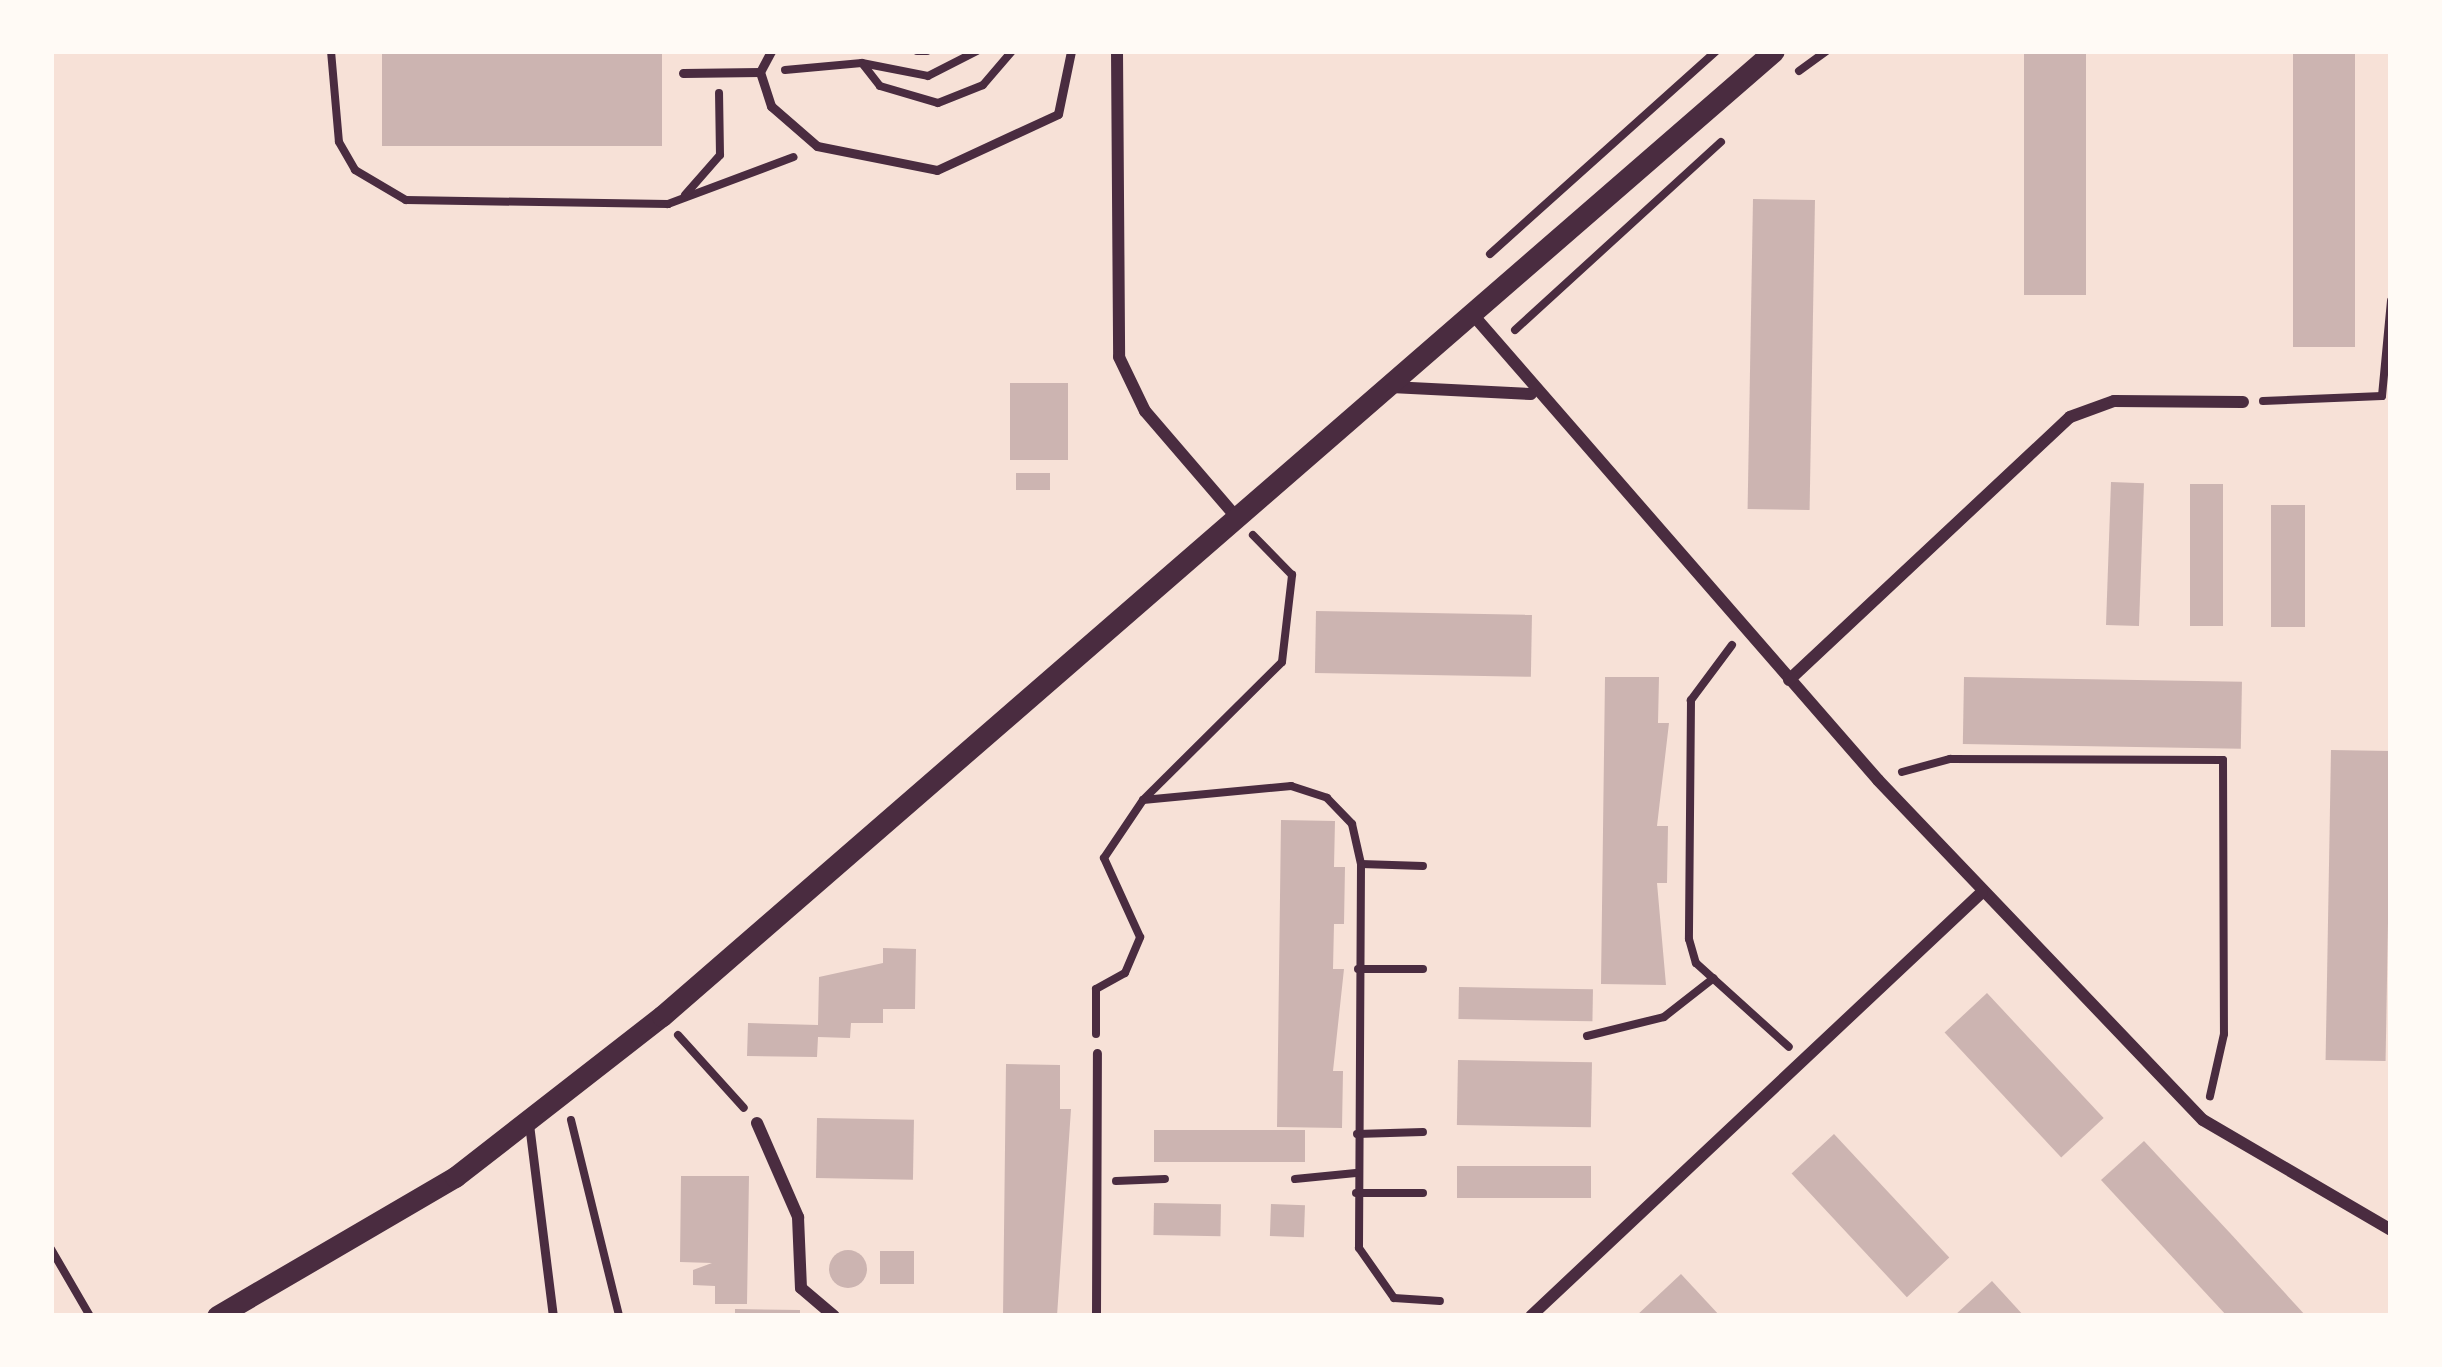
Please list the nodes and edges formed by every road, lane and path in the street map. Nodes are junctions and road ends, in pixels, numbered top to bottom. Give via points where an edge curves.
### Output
1 (331, 51) edge
2 (771, 51) edge
3 (917, 51) edge
4 (927, 51) edge
5 (977, 51) edge
6 (1012, 51) edge
7 (1070, 51) edge
8 (1118, 51) edge
9 (1716, 51) edge
10 (1774, 51) edge
11 (1827, 51) edge
12 (862, 63) junction
13 (815, 66) dead end
14 (760, 72) junction
15 (683, 73) dead end
16 (718, 73) junction
17 (1784, 84) dead end
18 (1734, 130) dead end
19 (818, 146) junction
20 (668, 204) junction
21 (1484, 261) dead end
22 (2391, 300) edge
23 (1474, 316) junction
24 (1496, 346) junction
25 (1391, 387) junction
26 (1531, 394) junction
27 (2243, 401) joint
28 (1239, 520) junction
29 (1277, 560) dead end
30 (1745, 632) junction
31 (1789, 680) junction
32 (1878, 779) junction
33 (1143, 800) junction
34 (1361, 864) junction
35 (1423, 866) dead end
36 (1982, 892) junction
37 (1358, 968) junction
38 (1423, 969) dead end
39 (1714, 978) junction
40 (662, 1016) junction
41 (1587, 1036) dead end
42 (1096, 1053) joint
43 (1803, 1060) junction
44 (564, 1095) junction
45 (2204, 1120) junction
46 (757, 1123) joint
47 (529, 1124) junction
48 (1423, 1132) dead end
49 (1357, 1134) junction
50 (1356, 1173) junction
51 (1165, 1179) dead end
52 (1295, 1179) dead end
53 (1096, 1181) junction
54 (1356, 1193) junction
55 (1423, 1193) dead end
56 (2391, 1230) edge
57 (51, 1249) edge
58 (1441, 1301) dead end
59 (90, 1316) edge
60 (217, 1316) edge
61 (553, 1316) edge
62 (619, 1316) edge
63 (834, 1316) edge
64 (1096, 1316) edge
65 (1531, 1316) edge

1 - 20 path via 339,142 355,170 406,200
2 - 14 lane
3 - 4 path
5 - 12 path via 928,76
6 - 12 path via 983,85 938,103 880,86
7 - 19 lane via 1058,114 970,159 909,170
8 - 28 street via 1119,357 1145,411
9 - 21 path
10 - 23 street
11 - 17 path
12 - 13 path
14 - 16 lane
14 - 19 lane via 771,106
15 - 16 lane
16 - 20 path via 720,154 704,184
18 - 24 path
19 - 20 path
22 - 27 path via 2382,396
23 - 24 street
23 - 25 street
24 - 26 street
25 - 26 street
25 - 28 street
26 - 30 street
27 - 31 street via 2114,401 2070,416
28 - 40 street
29 - 33 path via 1292,575 1282,662
30 - 31 street
30 - 39 path via 1691,700 1689,938
31 - 32 street
32 - 36 street
32 - 45 path via 1949,759 2223,760 2224,1034
33 - 34 path via 1315,790 1352,824
33 - 42 path via 1104,858 1140,937 1125,973 1096,989
34 - 35 path
34 - 37 path
36 - 43 street
36 - 45 street
37 - 38 path
37 - 49 path
39 - 41 path via 1664,1017
39 - 43 path
40 - 44 street
40 - 46 path
42 - 53 lane
43 - 65 street
44 - 47 street
44 - 62 path
45 - 56 street
46 - 63 street via 798,1217 801,1288
47 - 60 street via 408,1209
47 - 61 lane
48 - 49 path
49 - 50 path
50 - 52 path
50 - 54 path
51 - 53 path
53 - 64 lane
54 - 55 path
54 - 58 path via 1370,1276 1394,1298
57 - 59 path

